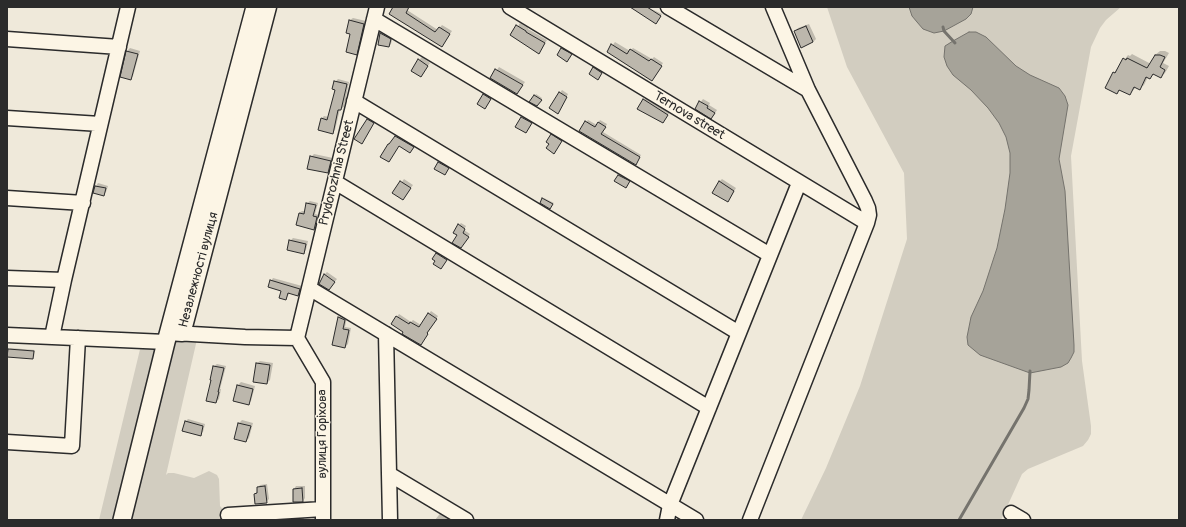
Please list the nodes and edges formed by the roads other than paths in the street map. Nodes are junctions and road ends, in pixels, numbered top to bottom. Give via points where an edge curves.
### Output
1 (128, 7) edge
2 (255, 7) edge
3 (269, 7) edge
4 (510, 7) edge
5 (668, 7) edge
6 (773, 7) edge
7 (376, 13) edge
8 (7, 39) edge
9 (119, 47) junction
10 (808, 90) junction
11 (354, 101) junction
12 (7, 118) edge
13 (100, 124) junction
14 (335, 182) junction
15 (799, 183) junction
16 (7, 198) edge
17 (83, 203) junction
18 (867, 223) junction
19 (770, 255) junction
20 (7, 278) edge
21 (64, 280) junction
22 (309, 288) junction
23 (739, 333) junction
24 (386, 334) junction
25 (7, 335) edge
26 (173, 336) junction
27 (52, 337) junction
28 (78, 338) junction
29 (297, 338) junction
30 (709, 408) junction
31 (7, 442) edge
32 (389, 474) junction
33 (670, 505) junction
34 (228, 515) dead end
35 (323, 515) edge
36 (122, 520) edge
37 (390, 520) edge
38 (466, 520) edge
39 (667, 520) edge
40 (696, 520) edge
41 (750, 520) edge

1 - 9 street
2 - 26 main road
3 - 26 street, Незалежності вулиця via 188,315
4 - 15 street, Ternova street
5 - 10 street
6 - 10 street
7 - 11 street, Prydorozhnia Street
7 - 19 street
8 - 9 street
9 - 13 street
10 - 18 street via 866,204 869,215
11 - 14 street, Prydorozhnia Street
11 - 23 street
12 - 13 street
13 - 17 street
14 - 22 street, Prydorozhnia Street
14 - 30 street
15 - 18 street, Ternova street
15 - 19 street
16 - 17 street
17 - 21 street
18 - 41 street
19 - 23 street
20 - 21 street
21 - 27 street
22 - 24 street
22 - 29 street, Prydorozhnia Street
23 - 30 street
24 - 32 street
24 - 33 street
25 - 27 street
26 - 28 street
26 - 29 street
26 - 36 street, Незалежності вулиця
27 - 28 street
28 - 31 street via 72,446
29 - 35 street, вулиця Горіхова via 323,382
30 - 33 street
32 - 37 street
32 - 38 street
33 - 39 street
33 - 40 street
34 - 35 street

